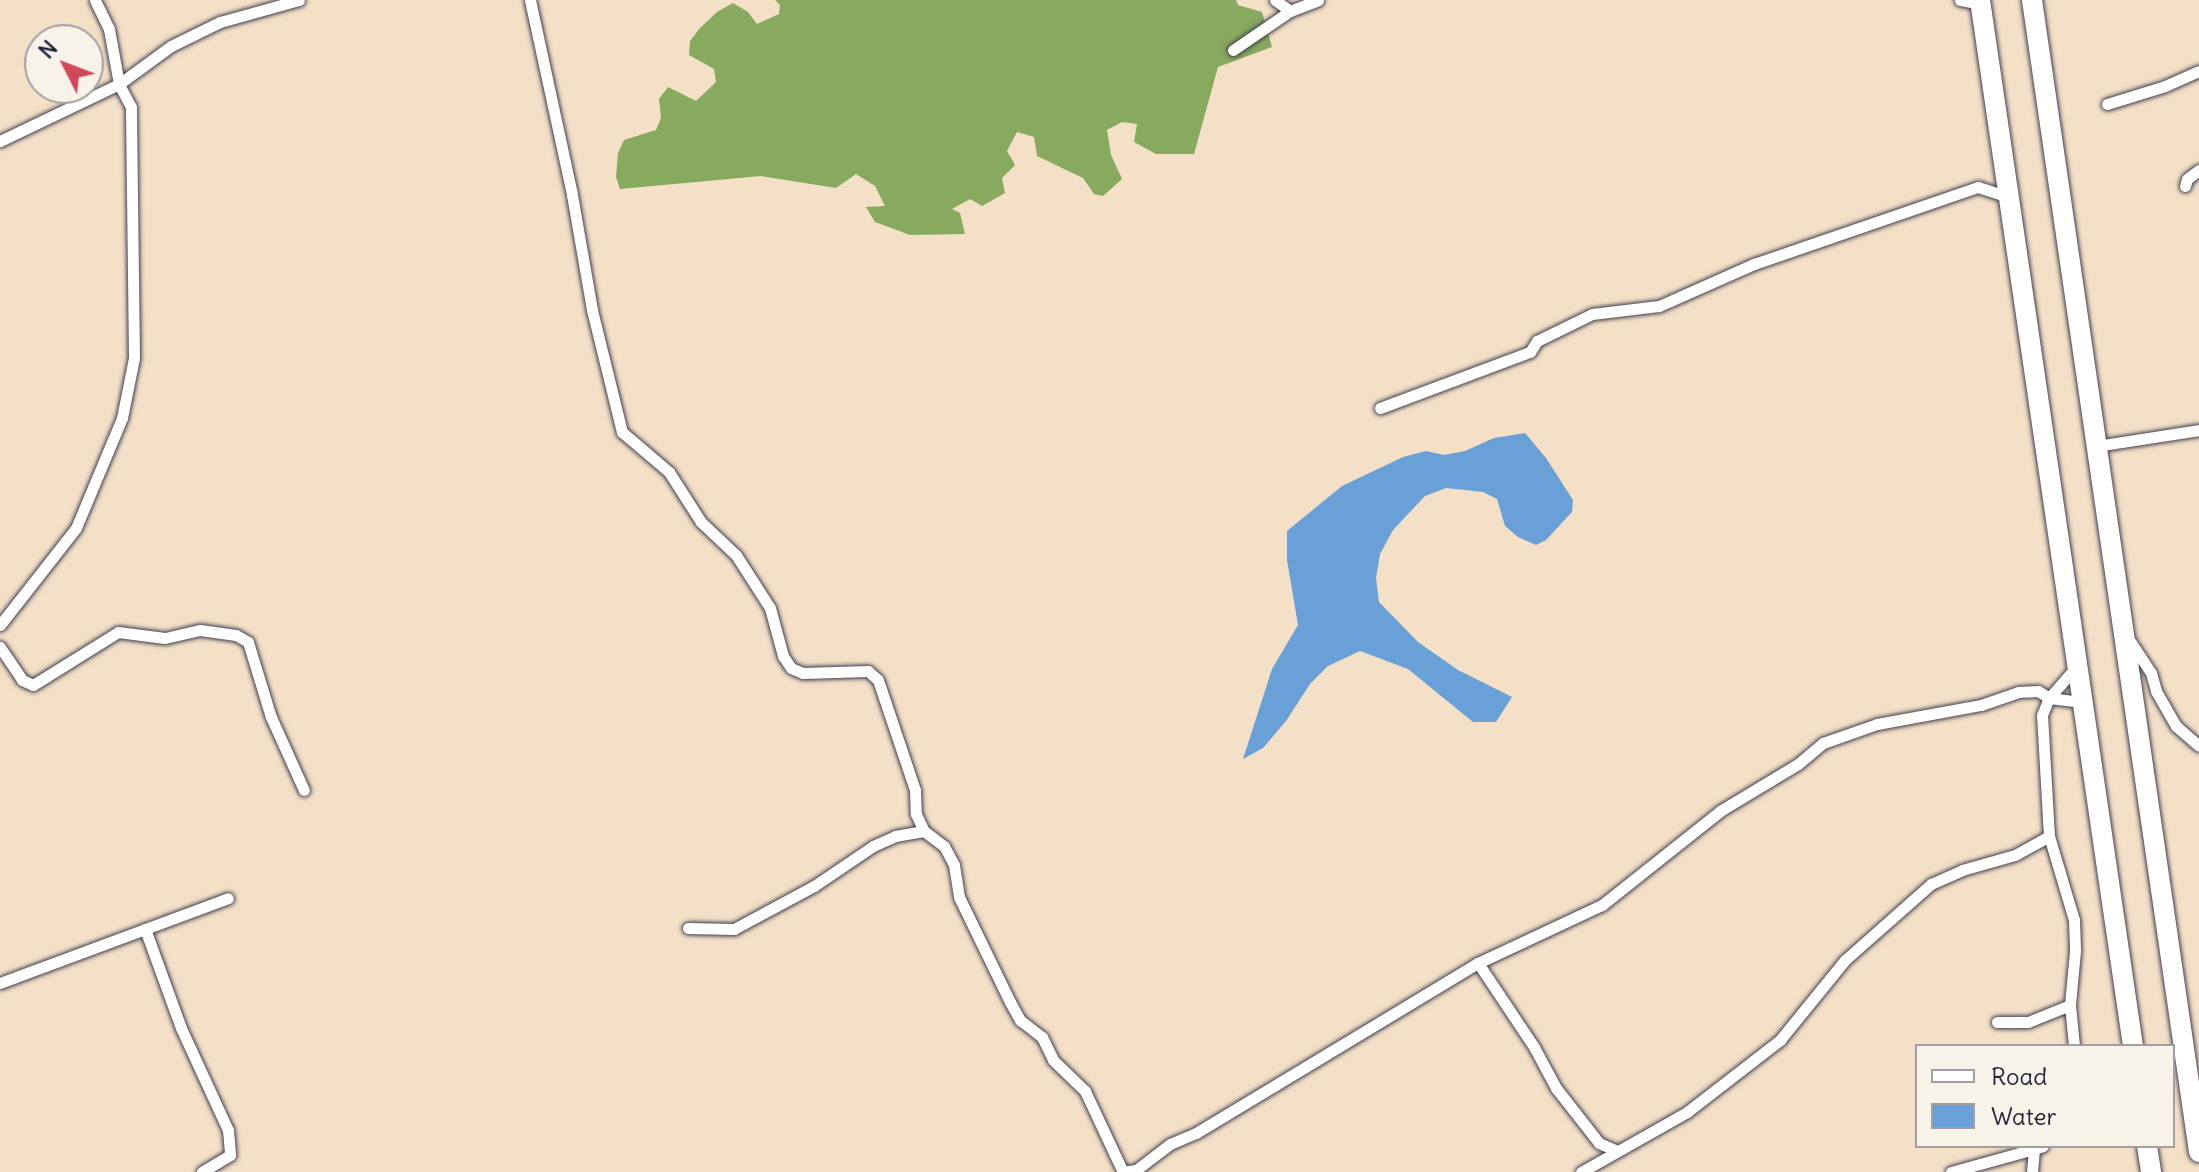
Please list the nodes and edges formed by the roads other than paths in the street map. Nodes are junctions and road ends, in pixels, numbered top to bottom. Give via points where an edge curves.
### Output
1 (95, 0) edge
2 (299, 0) edge
3 (530, 0) edge
4 (1275, 0) edge
5 (1318, 0) edge
6 (1960, 0) edge
7 (2032, 0) edge
8 (1980, 2) edge
9 (1290, 11) junction
10 (1233, 50) dead end
11 (2199, 71) edge
12 (119, 84) junction
13 (2107, 104) dead end
14 (0, 141) edge
15 (2199, 170) edge
16 (2185, 186) dead end
17 (2009, 197) junction
18 (1380, 408) dead end
19 (2199, 430) edge
20 (2096, 446) junction
21 (0, 625) edge
22 (2123, 632) junction
23 (0, 647) edge
24 (2077, 665) junction
25 (2049, 698) junction
26 (2083, 702) junction
27 (2199, 746) edge
28 (304, 790) dead end
29 (924, 831) junction
30 (2049, 836) junction
31 (228, 898) dead end
32 (688, 928) dead end
33 (145, 929) junction
34 (1478, 963) junction
35 (0, 983) edge
36 (2070, 1005) junction
37 (1997, 1022) dead end
38 (2074, 1044) edge
39 (2133, 1044) edge
40 (2038, 1148) edge
41 (2147, 1148) edge
42 (1617, 1151) junction
43 (2199, 1152) edge
44 (202, 1172) edge
45 (1122, 1172) edge
46 (1581, 1172) edge
47 (1951, 1172) edge
48 (2032, 1172) edge
49 (2151, 1172) edge

1 - 12 street via 109,29
2 - 12 street via 220,22 171,46
3 - 29 street via 619,426 669,472 701,522 736,555 770,608 791,668 803,673 868,671 878,680
4 - 9 street
5 - 9 street
6 - 8 street
7 - 20 highway
8 - 17 highway
9 - 10 street
11 - 13 street
12 - 14 street
12 - 21 street via 131,107 134,358 122,418 76,528
15 - 16 street
17 - 18 street via 1978,187 1754,264 1659,306 1592,314 1537,341 1530,352
17 - 24 highway
19 - 20 street
20 - 22 highway
22 - 27 street via 2151,673 2176,726
22 - 43 highway
23 - 28 street via 22,680 33,685 118,632 165,638 200,630 236,635 248,642 271,717
24 - 25 street
24 - 26 highway
25 - 26 street
25 - 30 street via 2042,715
25 - 34 street via 2038,691 2018,692 1981,705 1877,724 1823,743 1720,811 1602,905
26 - 39 highway
29 - 32 street via 873,846 814,886 734,929
29 - 45 street via 944,846 954,865 959,897 1020,1020 1042,1037 1053,1060 1085,1091
30 - 36 street via 2074,920
30 - 42 street via 2015,855 1931,884 1845,960 1780,1040 1687,1112
31 - 33 street
33 - 35 street
33 - 44 street via 181,1028 228,1130 230,1155
34 - 42 street via 1562,1097 1599,1143
34 - 45 street via 1170,1144 1136,1170
36 - 37 street via 2028,1022
36 - 38 street
40 - 47 street
40 - 48 street
41 - 49 highway
42 - 46 street

